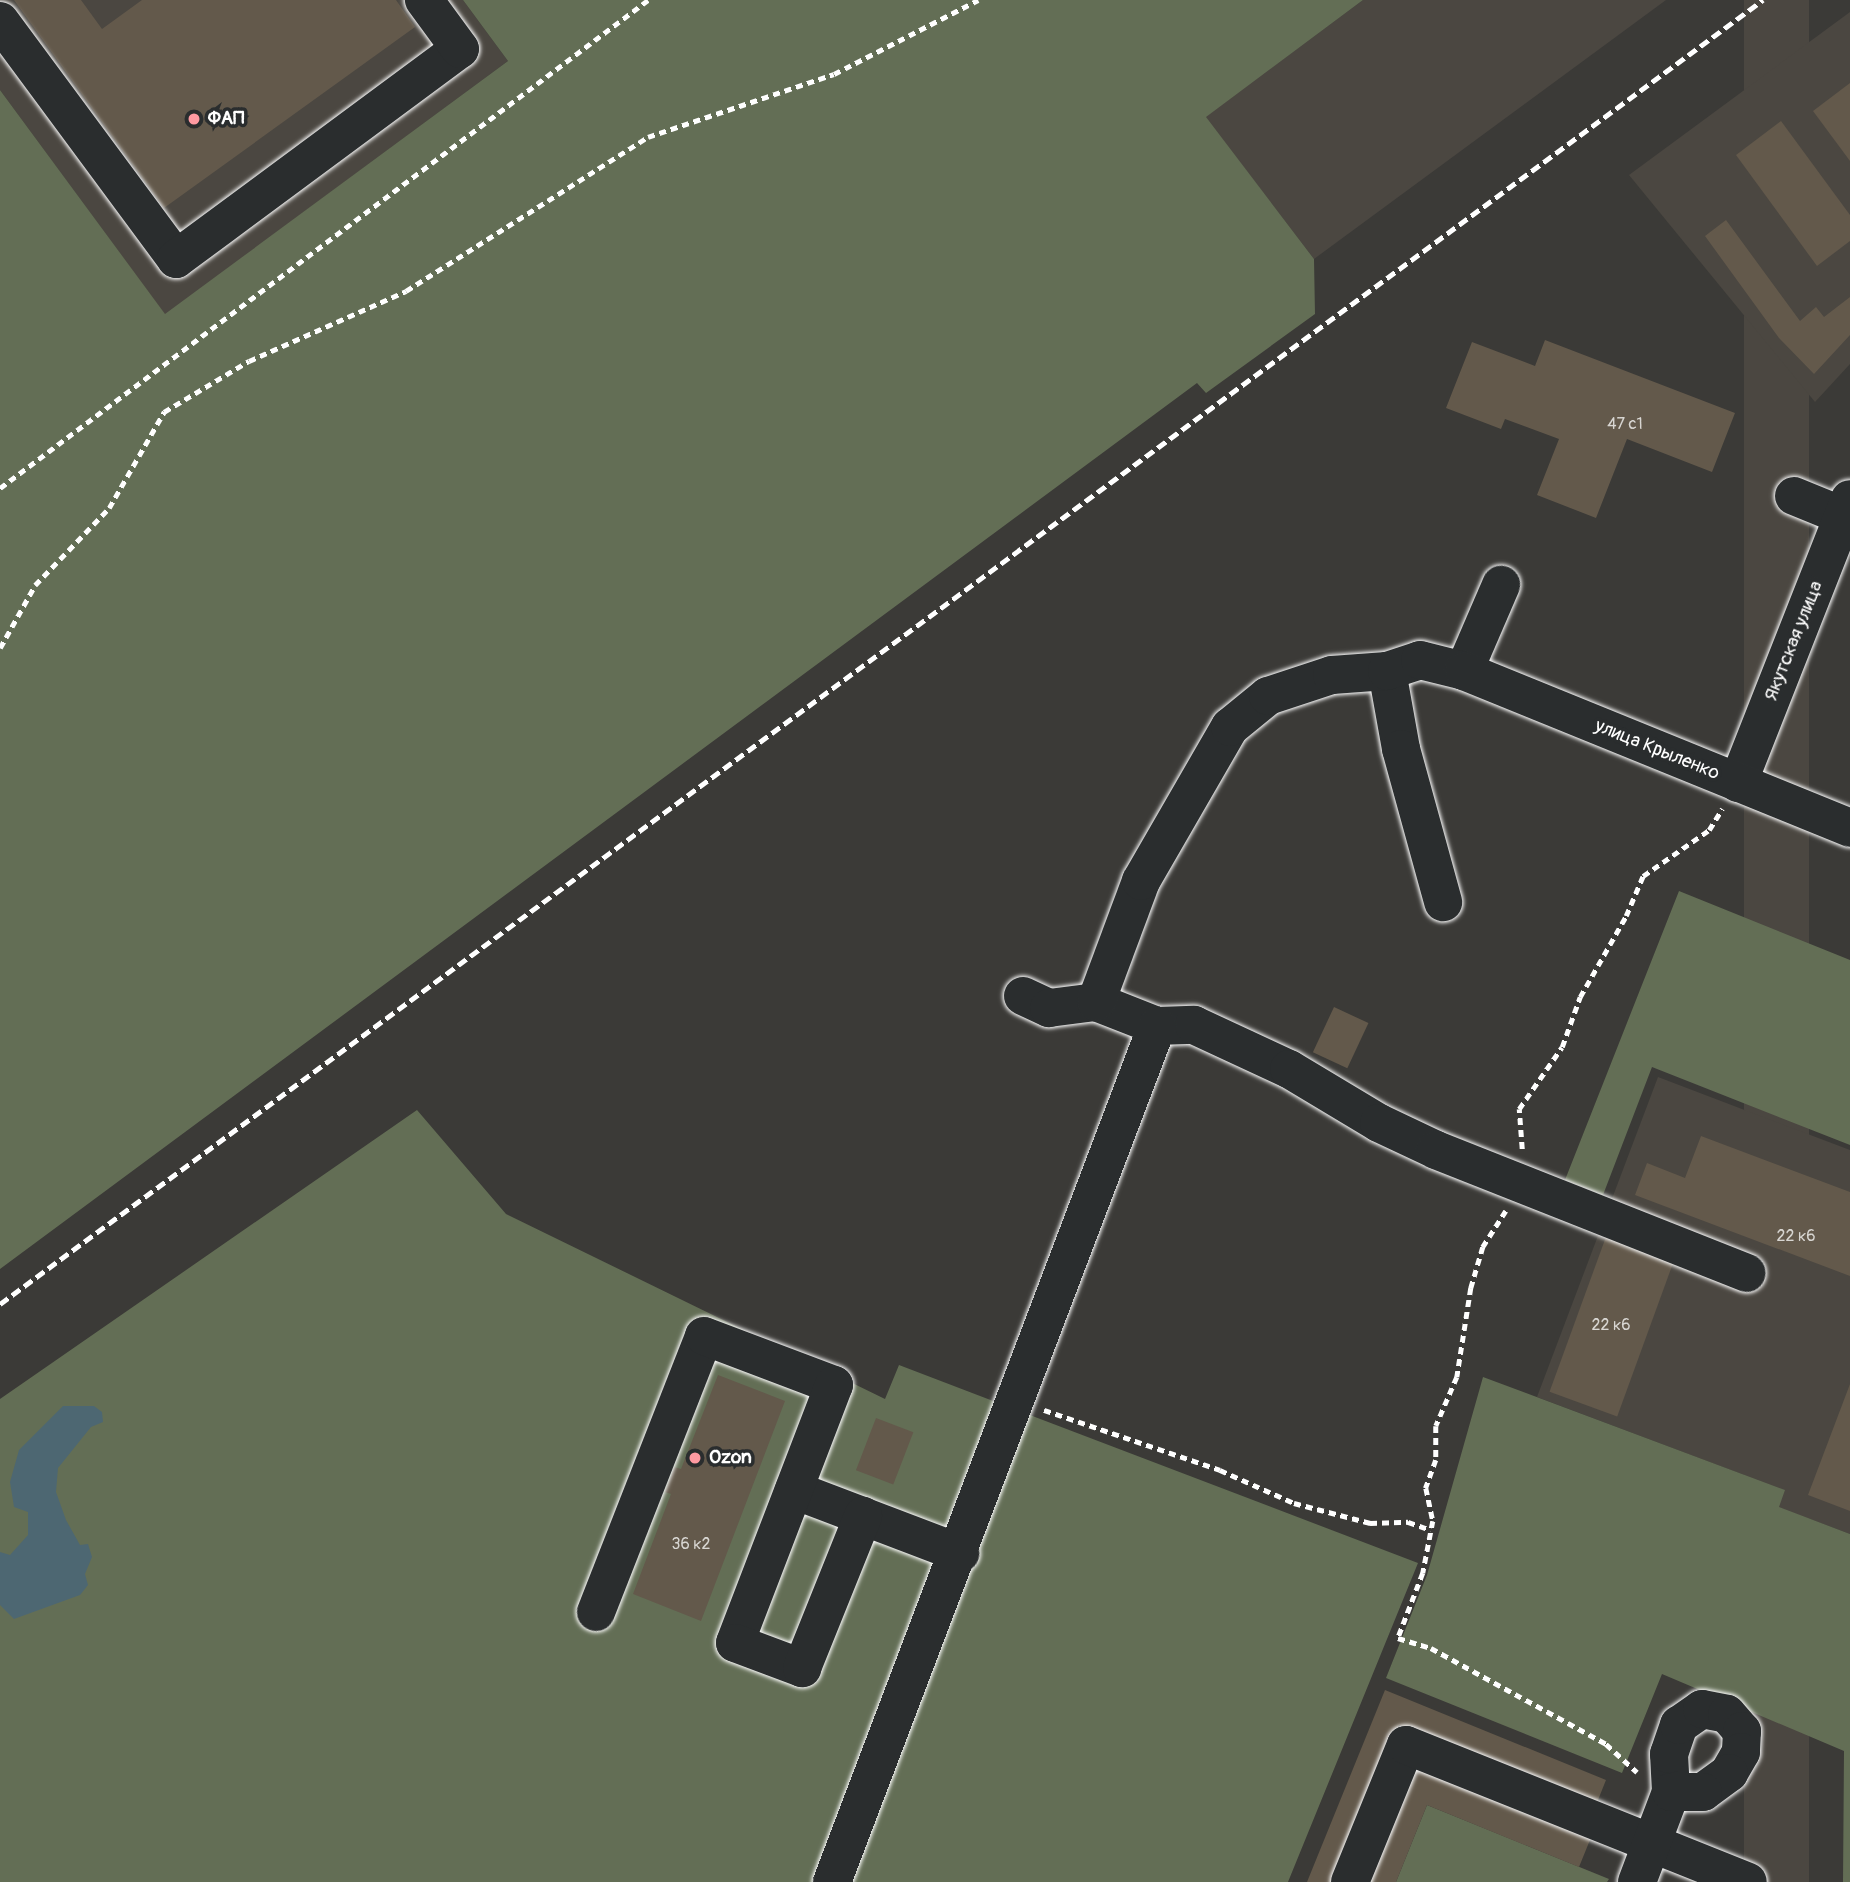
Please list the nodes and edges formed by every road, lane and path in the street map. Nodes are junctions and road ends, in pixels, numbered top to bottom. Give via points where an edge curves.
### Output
1 (424, 0) edge
2 (648, 0) edge
3 (978, 0) edge
4 (0, 21) edge
5 (0, 488) edge
6 (1794, 496) dead end
7 (1847, 508) edge
8 (1501, 586) dead end
9 (0, 648) edge
10 (1387, 671) junction
11 (1464, 671) junction
12 (1738, 783) junction
13 (1850, 828) edge
14 (1443, 902) dead end
15 (1023, 996) dead end
16 (1096, 1002) junction
17 (1157, 1026) junction
18 (1519, 1185) junction
19 (1746, 1273) dead end
20 (1018, 1398) junction
21 (794, 1490) junction
22 (863, 1516) junction
23 (1431, 1530) junction
24 (960, 1553) junction
25 (596, 1612) dead end
26 (1671, 1792) joint
27 (1652, 1845) junction
28 (832, 1882) edge
29 (1350, 1882) edge
30 (1637, 1882) edge
31 (1748, 1882) edge

1 - 4 street via 460,49 176,259
2 - 5 path
3 - 9 path via 834,74 648,137 406,291 249,361 164,412 109,508 35,585
6 - 7 street
7 - 12 street, Якутская улица
8 - 11 street
10 - 11 street, улица Крыленко via 1420,660
10 - 14 street via 1401,749
10 - 16 street, улица Крыленко via 1332,675 1268,696 1230,727 1141,881
11 - 12 street, улица Крыленко
12 - 13 street, улица Крыленко
12 - 18 path via 1709,830 1643,876 1580,997 1562,1047 1519,1109
15 - 16 street via 1049,1008
16 - 17 street
17 - 18 street via 1194,1025 1289,1069 1379,1123
17 - 20 street
18 - 19 street
18 - 23 path via 1483,1247 1471,1288 1457,1377 1436,1426 1436,1460 1426,1488
20 - 23 path via 1083,1427 1220,1470 1294,1503 1370,1523 1408,1522
20 - 24 street
21 - 22 street
21 - 22 street via 735,1643 802,1668
21 - 25 street via 834,1385 704,1336 628,1570
22 - 24 street
23 - 26 path via 1401,1642 1431,1648 1606,1744 1625,1766
24 - 28 street
26 - 27 street
27 - 29 street via 1406,1745
27 - 30 street
27 - 31 street

